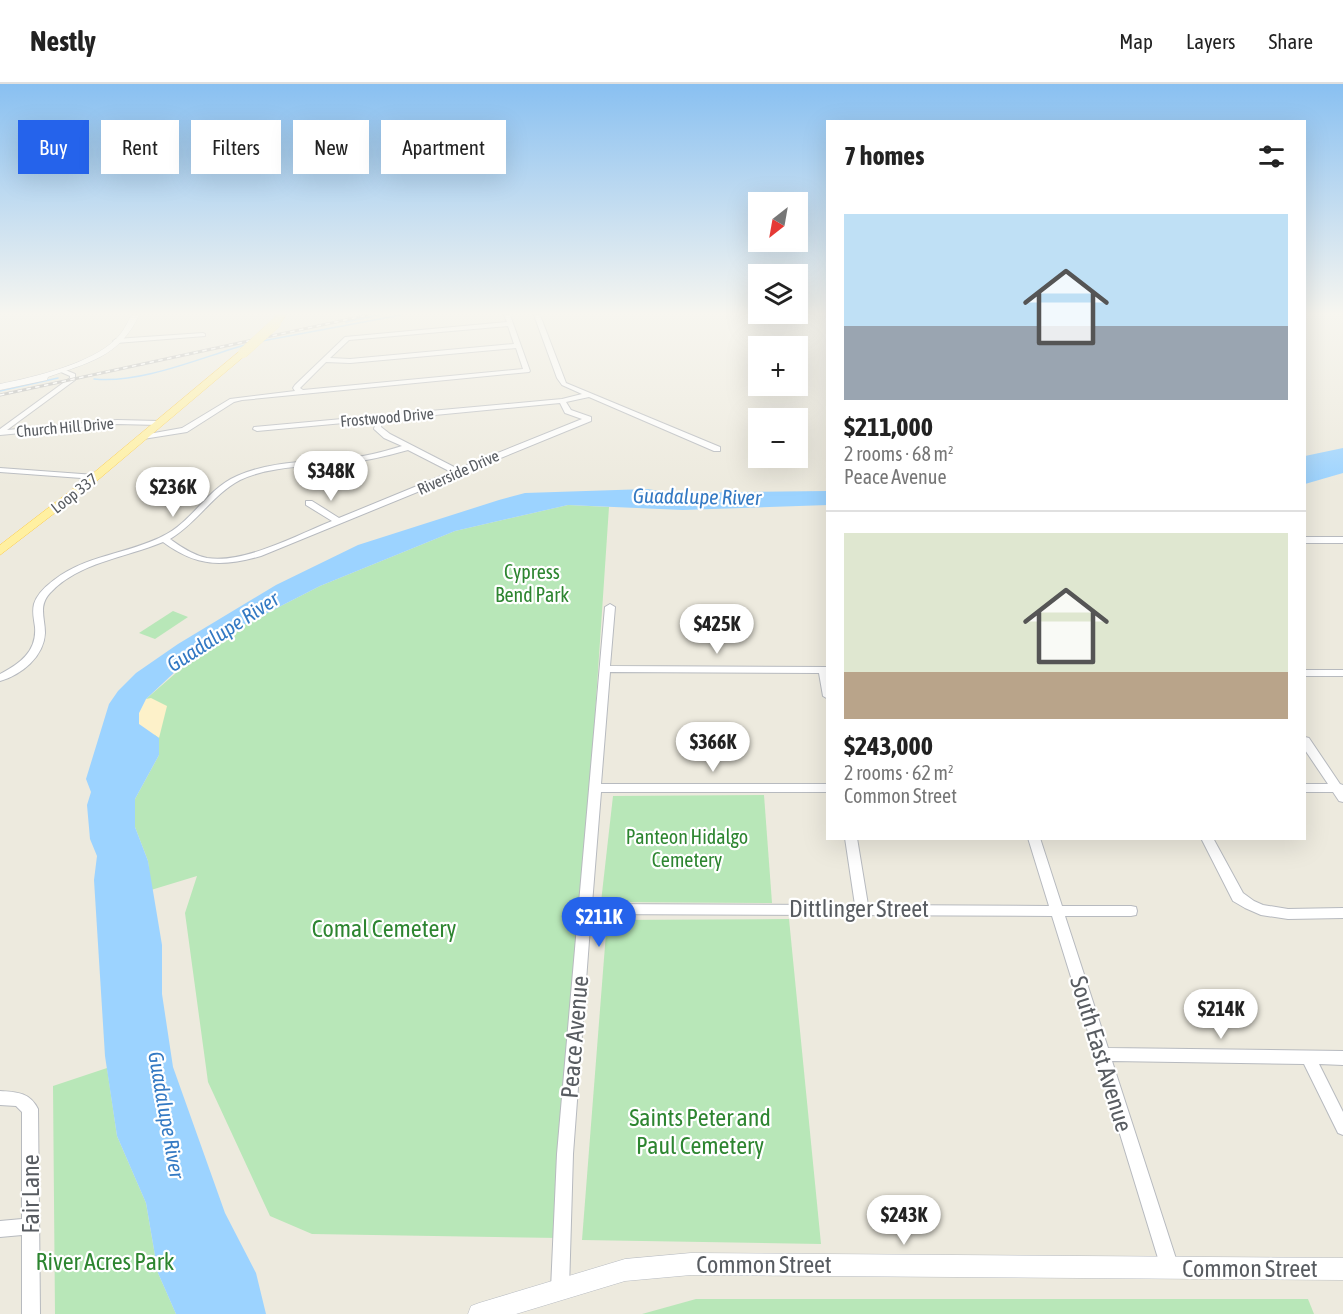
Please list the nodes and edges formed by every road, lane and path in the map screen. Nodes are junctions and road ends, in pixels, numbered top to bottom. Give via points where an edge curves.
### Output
1 (58, 372) edge
2 (64, 372) edge
3 (66, 372) edge
4 (78, 372) edge
5 (220, 372) edge
6 (311, 372) edge
7 (512, 372) edge
8 (558, 372) edge
9 (74, 376) junction
10 (0, 387) edge
11 (301, 392) junction
12 (49, 394) junction
13 (588, 395) junction
14 (562, 401) junction
15 (380, 418) junction
16 (157, 425) junction
17 (257, 429) dead end
18 (0, 432) edge
19 (171, 433) junction
20 (143, 437) junction
21 (408, 447) junction
22 (717, 449) dead end
23 (0, 470) edge
24 (456, 472) junction
25 (95, 477) junction
26 (309, 503) dead end
27 (339, 522) junction
28 (164, 538) junction
29 (1306, 540) edge
30 (1343, 540) edge
31 (0, 551) edge
32 (610, 607) dead end
33 (606, 669) junction
34 (826, 670) edge
35 (1306, 673) edge
36 (1343, 673) edge
37 (0, 678) edge
38 (1306, 742) edge
39 (597, 788) junction
40 (826, 788) edge
41 (1306, 788) edge
42 (1341, 792) edge
43 (850, 840) edge
44 (1035, 840) edge
45 (1208, 840) edge
46 (862, 908) junction
47 (586, 909) junction
48 (1057, 910) junction
49 (1131, 911) dead end
50 (1343, 913) edge
51 (1100, 1054) junction
52 (1343, 1058) edge
53 (1309, 1059) junction
54 (0, 1098) edge
55 (1343, 1128) edge
56 (31, 1226) junction
57 (0, 1229) edge
58 (1170, 1268) junction
59 (1343, 1269) edge
60 (560, 1289) junction
61 (31, 1314) edge
62 (479, 1314) edge

1 - 10 main road
2 - 12 street via 68,379
3 - 9 street
4 - 9 main road
5 - 16 main road, Loop 337, bridge
6 - 11 street via 297,386
7 - 11 street
8 - 13 street via 561,380
9 - 12 street
11 - 19 street via 235,399 188,428
12 - 18 street
13 - 14 street, Frostwood Drive
13 - 22 street
14 - 15 street, Frostwood Drive
14 - 24 street, Riverside Drive via 568,411 588,419
15 - 17 street, Frostwood Drive
15 - 21 street via 377,427
16 - 18 street, Church Hill Drive via 129,423
16 - 19 street
16 - 20 main road, Loop 337
19 - 20 street
20 - 25 main road, Loop 337
21 - 24 street
21 - 28 street via 370,458 296,465 247,475 221,488 181,528
23 - 25 street
24 - 27 street, Riverside Drive
25 - 31 main road, Loop 337
26 - 27 street
27 - 28 street, Riverside Drive via 258,554 223,561 195,559
28 - 37 street via 86,566 55,584 41,598 37,610 37,648 17,669
29 - 30 street
32 - 33 street, Peace Avenue
33 - 34 street
33 - 39 street, Peace Avenue via 600,708
35 - 36 street
38 - 42 street
39 - 40 street
39 - 47 street, Peace Avenue
41 - 42 street
43 - 46 street
44 - 48 street, South East Avenue
45 - 50 street via 1238,897 1255,909 1275,913
46 - 47 street, Dittlinger Street
46 - 48 street, Dittlinger Street
47 - 60 street, Peace Avenue via 564,1154
48 - 49 street, Dittlinger Street
48 - 51 street, South East Avenue
51 - 53 street
51 - 58 street, South East Avenue
52 - 53 street
53 - 55 street
54 - 56 street, Fair Lane via 19,1099 30,1109
56 - 57 street
56 - 61 street, Fair Lane
58 - 59 main road, Common Street
58 - 60 main road, Common Street via 692,1264 625,1270
60 - 62 main road, Common Street

